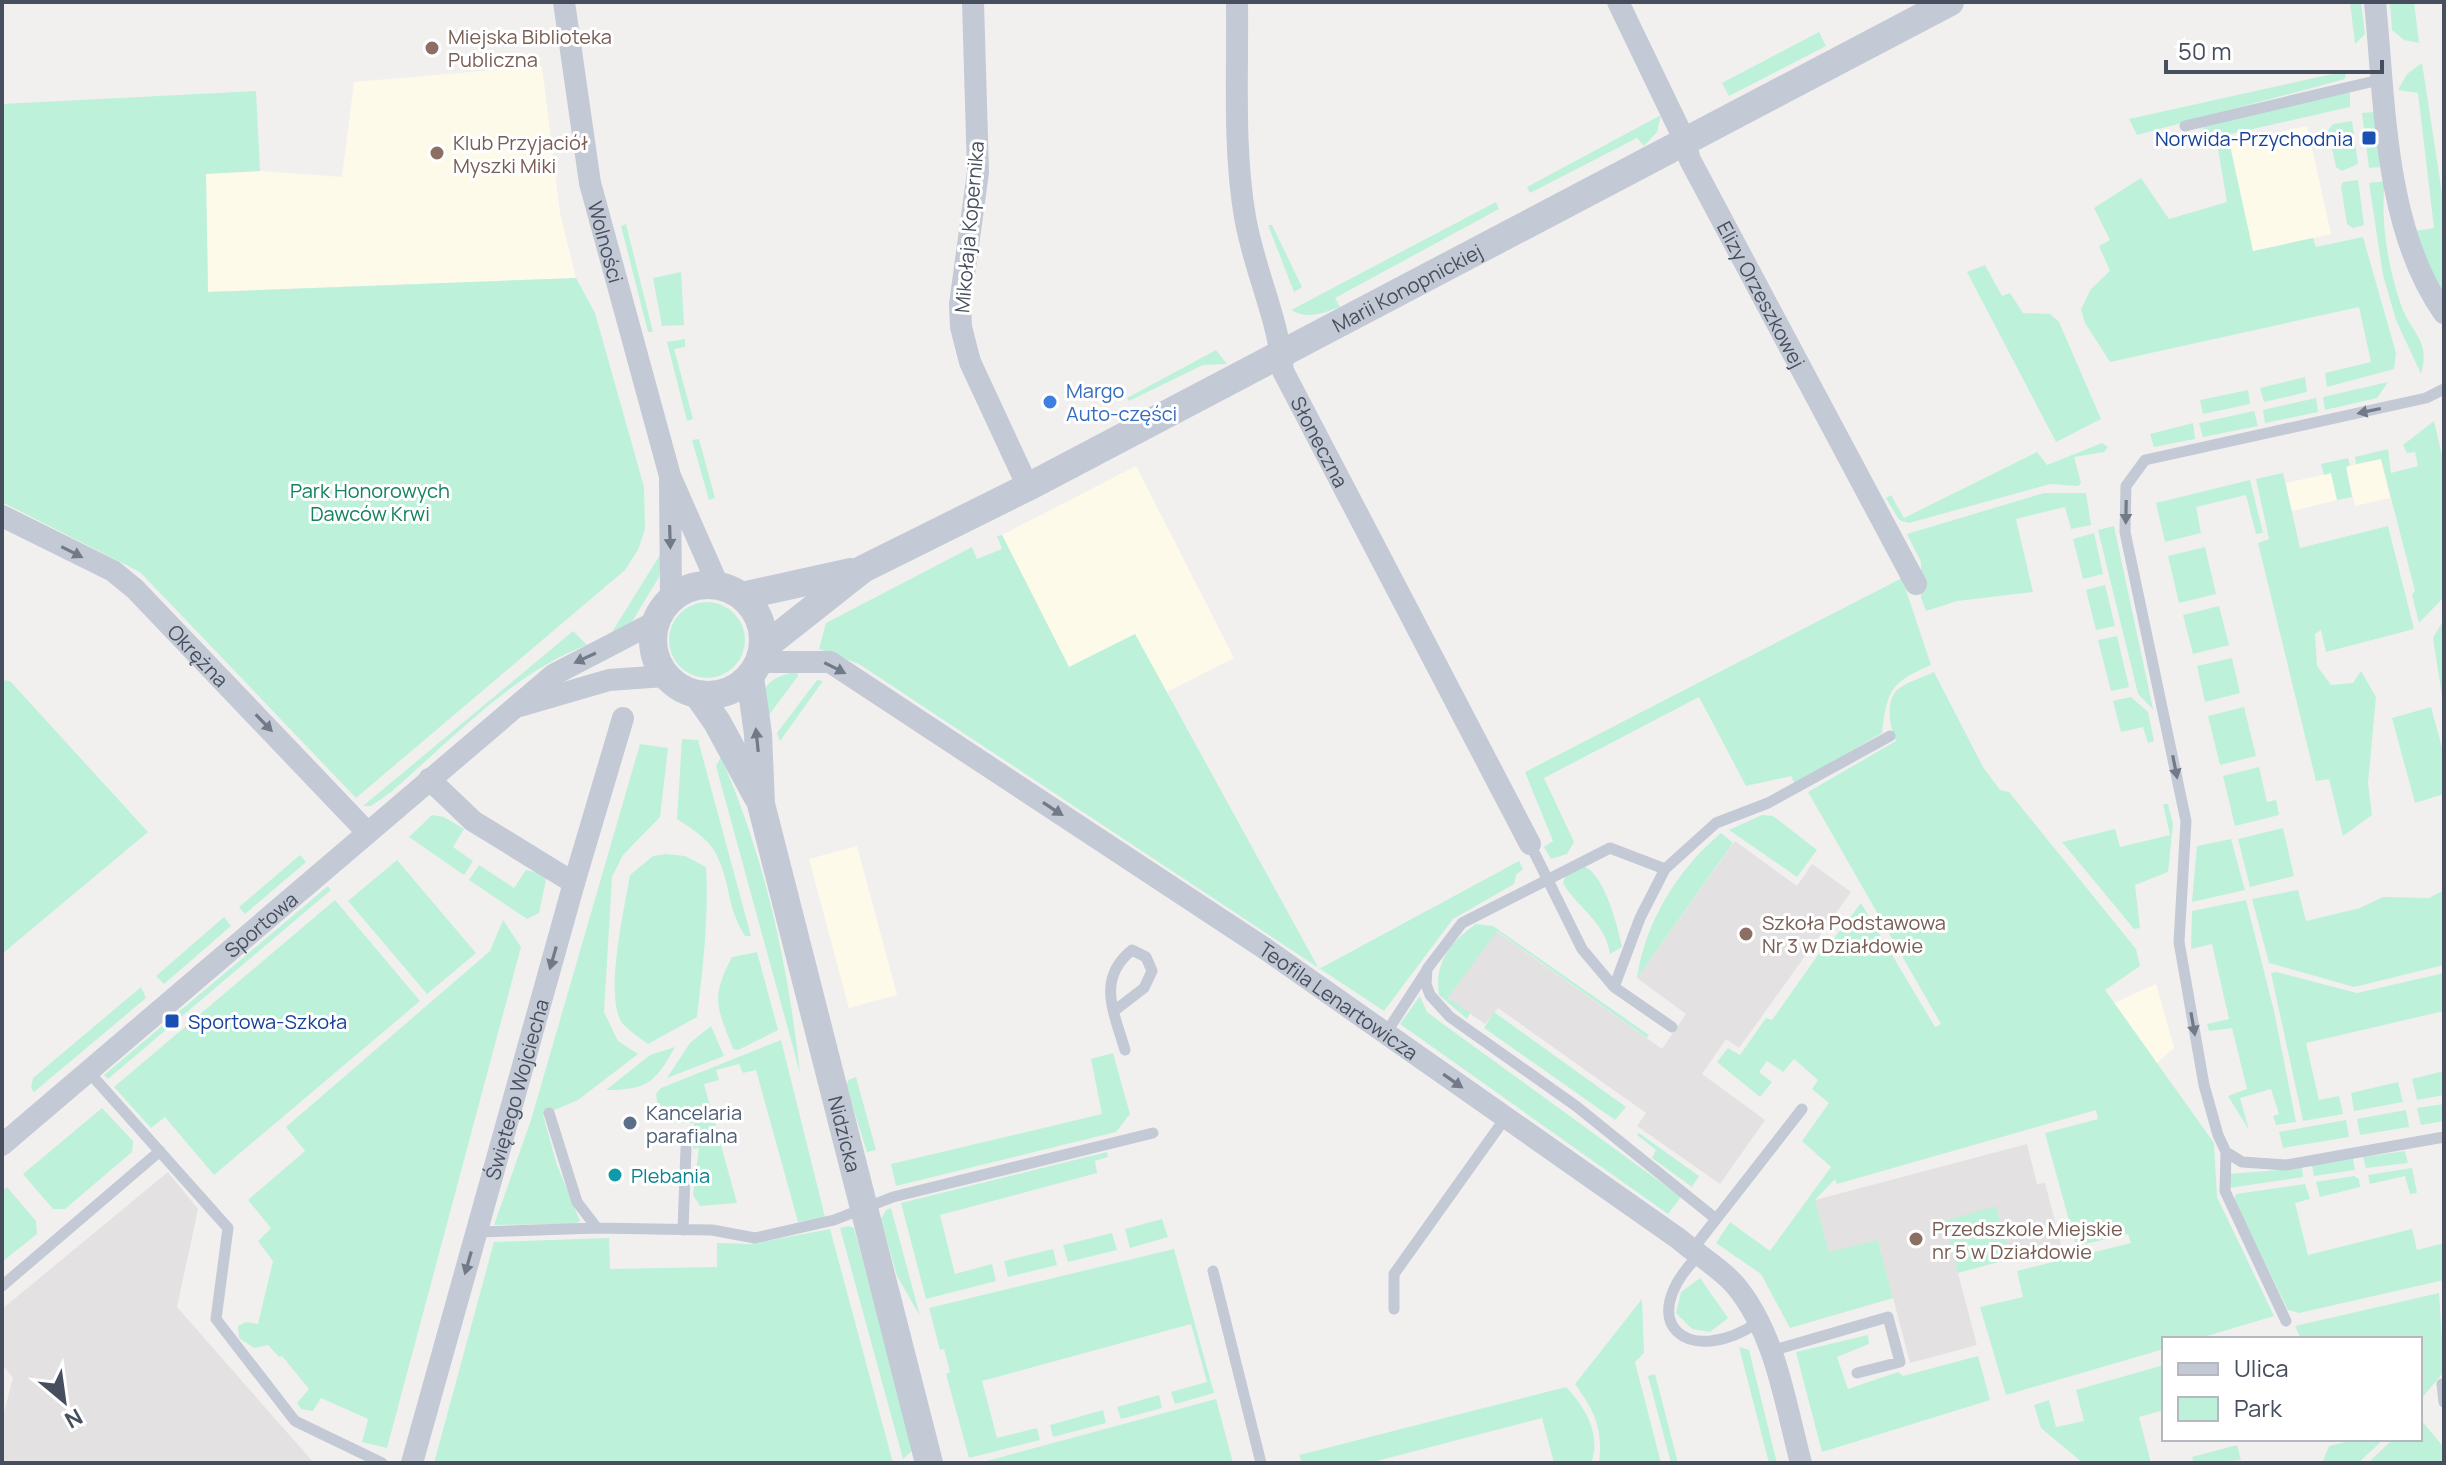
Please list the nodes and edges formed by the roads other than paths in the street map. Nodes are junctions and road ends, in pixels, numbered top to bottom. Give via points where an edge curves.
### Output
1 (564, 2) edge
2 (973, 2) edge
3 (1237, 2) edge
4 (1618, 2) edge
5 (1950, 2) edge
6 (2375, 2) edge
7 (2383, 79) junction
8 (2185, 126) dead end
9 (1684, 139) junction
10 (2444, 313) edge
11 (1281, 351) junction
12 (2444, 389) edge
13 (670, 476) junction
14 (1028, 487) junction
15 (2, 516) edge
16 (863, 569) junction
17 (1916, 584) dead end
18 (730, 591) junction
19 (671, 597) junction
20 (655, 622) junction
21 (757, 662) junction
22 (665, 676) junction
23 (698, 695) junction
24 (519, 706) junction
25 (623, 718) dead end
26 (1890, 736) dead end
27 (429, 779) junction
28 (761, 804) junction
29 (366, 831) junction
30 (1530, 844) joint
31 (1665, 869) junction
32 (1547, 880) junction
33 (574, 883) junction
34 (1427, 969) junction
35 (1614, 987) junction
36 (1114, 1011) junction
37 (1672, 1027) dead end
38 (1386, 1033) junction
39 (1125, 1050) dead end
40 (88, 1071) junction
41 (1802, 1109) dead end
42 (549, 1113) dead end
43 (1506, 1117) junction
44 (1153, 1133) dead end
45 (2444, 1137) edge
46 (2, 1145) edge
47 (686, 1148) dead end
48 (160, 1151) junction
49 (2226, 1152) junction
50 (864, 1210) junction
51 (1716, 1219) junction
52 (597, 1228) junction
53 (683, 1230) junction
54 (477, 1232) junction
55 (1690, 1248) junction
56 (1213, 1271) dead end
57 (2, 1286) edge
58 (1394, 1309) dead end
59 (1760, 1321) junction
60 (2286, 1321) dead end
61 (1771, 1351) junction
62 (1857, 1373) dead end
63 (2442, 1384) edge
64 (2444, 1402) edge
65 (382, 1463) edge
66 (412, 1463) edge
67 (929, 1463) edge
68 (1261, 1463) edge
69 (1801, 1463) edge

1 - 13 street, Wolności via 590,183
2 - 14 street, Mikołaja Kopernika via 978,172 961,327 970,362
3 - 11 street, Słoneczna via 1242,201
4 - 9 street, Elizy Orzeszkowej
5 - 9 street, Marii Konopnickiej
6 - 7 street
7 - 8 lane
7 - 10 street via 2403,226 2416,266
9 - 11 street, Marii Konopnickiej
9 - 17 street, Elizy Orzeszkowej via 1690,160
11 - 14 street, Marii Konopnickiej
11 - 30 street, Słoneczna via 1283,371
12 -> 49 lane via 2426,398 2145,460 2126,486 2125,532 2186,821 2179,942 2204,1085
13 - 18 street
13 -> 19 street
14 - 16 street, Marii Konopnickiej
15 -> 29 street, Okrężna via 113,571 135,589
16 - 18 street
16 - 21 street
18 - 19 street via 701,585
18 - 21 street via 760,620
19 - 20 street
20 - 22 street via 653,651
20 -> 24 street, Sportowa via 561,671
21 - 23 street via 726,693
28 -> 21 street
21 -> 38 street, Teofila Lenartowicza via 830,662
22 - 23 street
22 - 24 street via 609,680
23 - 28 street
24 - 27 street, Sportowa
25 - 33 street, Świętego Wojciecha
26 - 31 lane via 1768,803 1716,823
27 - 29 street, Sportowa
27 - 33 street via 473,821
28 - 50 street, Nidzicka
29 - 40 street, Sportowa
30 - 32 lane
31 - 32 lane via 1610,848
31 - 35 lane
32 - 34 lane via 1462,923
32 - 35 lane via 1582,949
33 -> 54 street, Świętego Wojciecha
34 - 38 lane
34 - 51 lane via 1430,995 1450,1017 1576,1106
35 - 37 lane
36 - 36 lane via 1144,988 1152,971 1146,957 1132,950 1116,963 1111,979
36 - 39 lane
38 -> 43 street, Teofila Lenartowicza
40 - 46 street, Sportowa
40 - 48 lane
41 - 51 lane
42 - 52 lane via 577,1202
43 - 55 street, Teofila Lenartowicza
43 - 58 lane via 1394,1274
44 - 50 lane via 893,1197
45 - 49 lane via 2286,1165 2242,1162
47 - 53 lane
48 - 57 lane
48 - 65 lane via 228,1228 216,1319 295,1421
49 - 60 lane via 2225,1191
50 - 53 lane via 755,1238
50 - 67 street, Nidzicka
51 - 55 lane
52 - 53 lane
52 - 54 lane
54 -> 66 street, Świętego Wojciecha
55 - 59 street, Teofila Lenartowicza via 1735,1284
55 - 59 lane via 1666,1309 1675,1332 1691,1342 1712,1342
56 - 68 lane
59 - 61 street, Teofila Lenartowicza
61 - 62 lane via 1888,1317 1900,1362
61 - 69 street, Teofila Lenartowicza
63 - 64 lane

